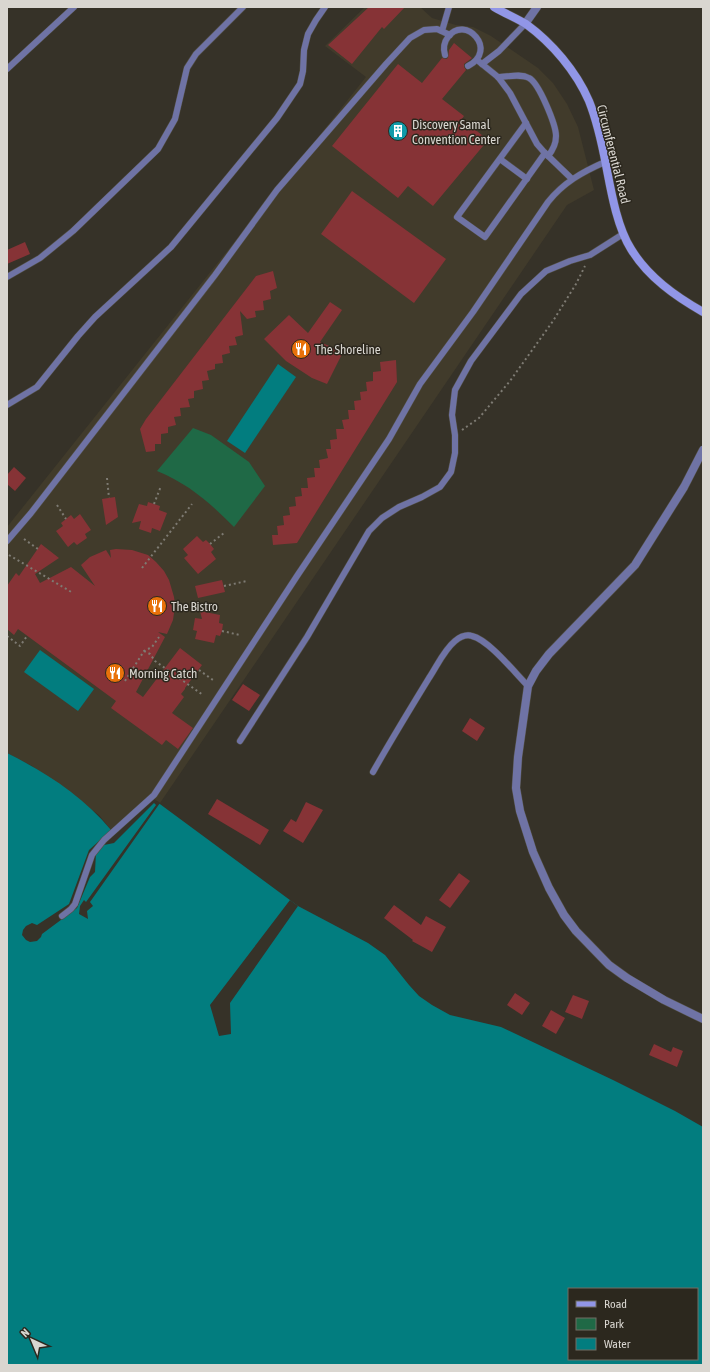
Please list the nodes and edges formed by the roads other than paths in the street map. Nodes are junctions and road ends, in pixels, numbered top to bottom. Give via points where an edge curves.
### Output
1 (74, 7) edge
2 (243, 7) edge
3 (325, 7) edge
4 (449, 7) edge
5 (494, 7) edge
6 (537, 7) edge
7 (525, 24) junction
8 (442, 31) junction
9 (450, 34) junction
10 (445, 55) dead end
11 (480, 62) junction
12 (468, 66) dead end
13 (7, 69) edge
14 (498, 77) junction
15 (526, 123) junction
16 (547, 155) junction
17 (500, 159) junction
18 (605, 162) junction
19 (527, 178) junction
20 (572, 179) junction
21 (623, 234) junction
22 (7, 277) edge
23 (703, 312) edge
24 (7, 405) edge
25 (703, 450) edge
26 (7, 541) edge
27 (528, 686) junction
28 (240, 741) dead end
29 (374, 772) dead end
30 (62, 916) dead end
31 (703, 1019) edge

1 - 13 lane
2 - 22 lane via 196,54 187,68 175,119 158,149 73,231 40,258
3 - 24 lane via 308,34 300,84 277,118 171,247 95,317 37,387
4 - 8 lane
5 - 7 main road, Circumferential Road
6 - 7 street
7 - 11 lane via 499,51
7 - 18 main road, Circumferential Road via 548,43 577,78 589,101
8 - 9 lane
8 - 26 lane via 424,30 410,38 277,190 195,300
9 - 10 lane via 444,44
9 - 11 lane via 464,30 476,36 480,43
11 - 12 lane
11 - 14 lane
14 - 15 lane
14 - 16 lane via 523,76 536,83 554,124 556,135 553,149
15 - 16 lane via 537,144
15 - 17 lane
16 - 19 lane
16 - 20 lane
17 - 19 lane
17 - 19 lane via 457,217 485,237
18 - 20 lane
18 - 21 main road, Circumferential Road
20 - 30 lane via 548,202 420,384 389,439 154,795 104,840 92,855 75,904
21 - 23 main road, Circumferential Road via 630,248 650,274 687,303
21 - 28 lane via 590,255 546,271 521,294 471,361 455,390 452,415 455,453 451,472 440,487 399,507 382,518 369,531 307,637
25 - 27 street via 684,487 635,565 549,654
27 - 29 lane via 479,638 462,636 454,641 443,657 393,736
27 - 31 street via 516,788 520,811 533,852 549,888 564,916 609,965 664,1000

